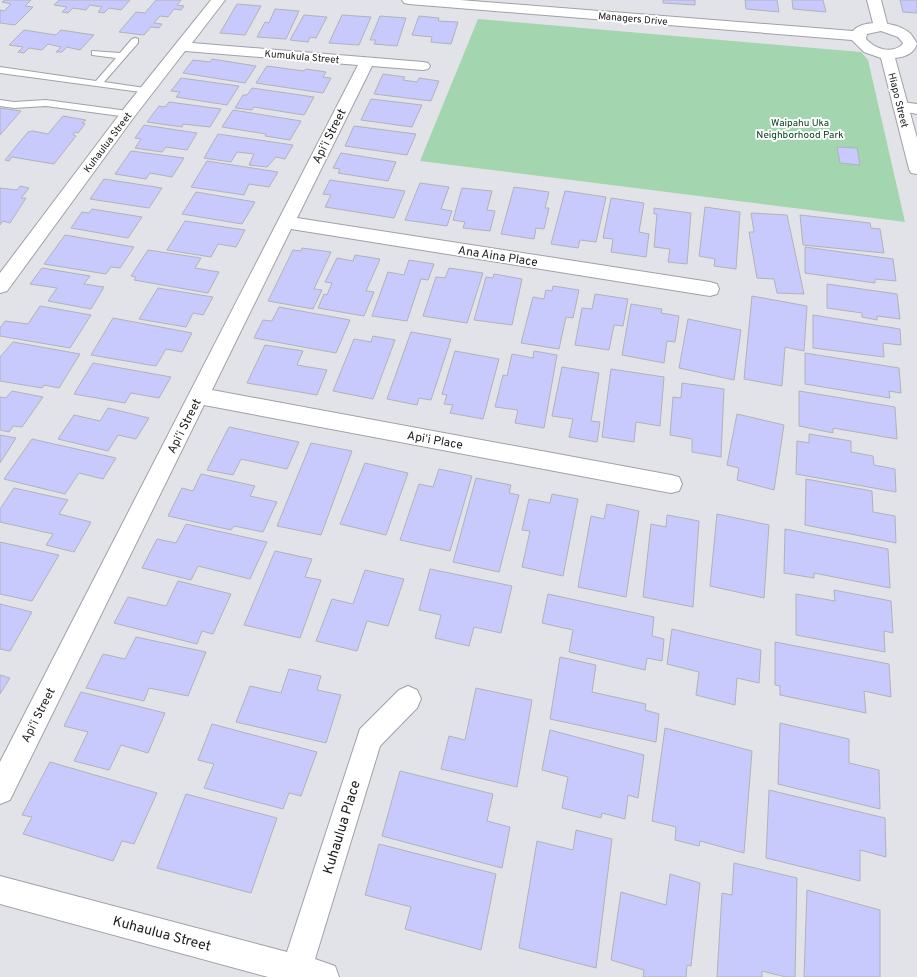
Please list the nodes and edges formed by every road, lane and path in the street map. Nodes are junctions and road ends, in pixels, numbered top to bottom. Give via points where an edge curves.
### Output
1 (218, 0) edge
2 (409, 0) edge
3 (874, 0) edge
4 (881, 27) junction
5 (858, 36) junction
6 (135, 41) dead end
7 (913, 43) edge
8 (180, 46) junction
9 (95, 53) dead end
10 (887, 54) junction
11 (122, 56) junction
12 (367, 62) junction
13 (423, 66) dead end
14 (0, 70) edge
15 (98, 84) junction
16 (145, 91) junction
17 (0, 103) edge
18 (901, 108) junction
19 (917, 109) edge
20 (128, 114) junction
21 (917, 169) edge
22 (286, 222) junction
23 (0, 286) edge
24 (710, 289) dead end
25 (199, 396) junction
26 (671, 484) dead end
27 (408, 699) dead end
28 (0, 790) edge
29 (0, 890) edge
30 (297, 970) junction
31 (324, 977) edge

1 - 8 street, Kuhaulua Street
2 - 5 street, Managers Drive
3 - 4 street
4 - 5 street via 863,30
4 - 7 street via 897,31
5 - 10 street via 866,47
6 - 11 lane
7 - 10 street via 906,50
8 - 12 street, Kumukula Street
8 - 16 street, Kuhaulua Street
9 - 11 lane
10 - 18 street, Hiapo Street
11 - 15 lane
12 - 13 street, Kumukula Street
12 - 22 street, Apiʻi Street
14 - 15 lane
15 - 16 lane
16 - 20 street, Kuhaulua Street
17 - 20 lane via 46,103
18 - 19 street
18 - 21 street, Hiapo Street
20 - 23 street, Kuhaulua Street
22 - 24 street, Ana Aina Place
22 - 25 street, Apiʻi Street
25 - 26 street, Apiʻi Place
25 - 28 street, Apiʻi Street
27 - 30 street, Kuhaulua Place via 369,738
29 - 30 street, Kuhaulua Street
30 - 31 street, Kuhaulua Street

